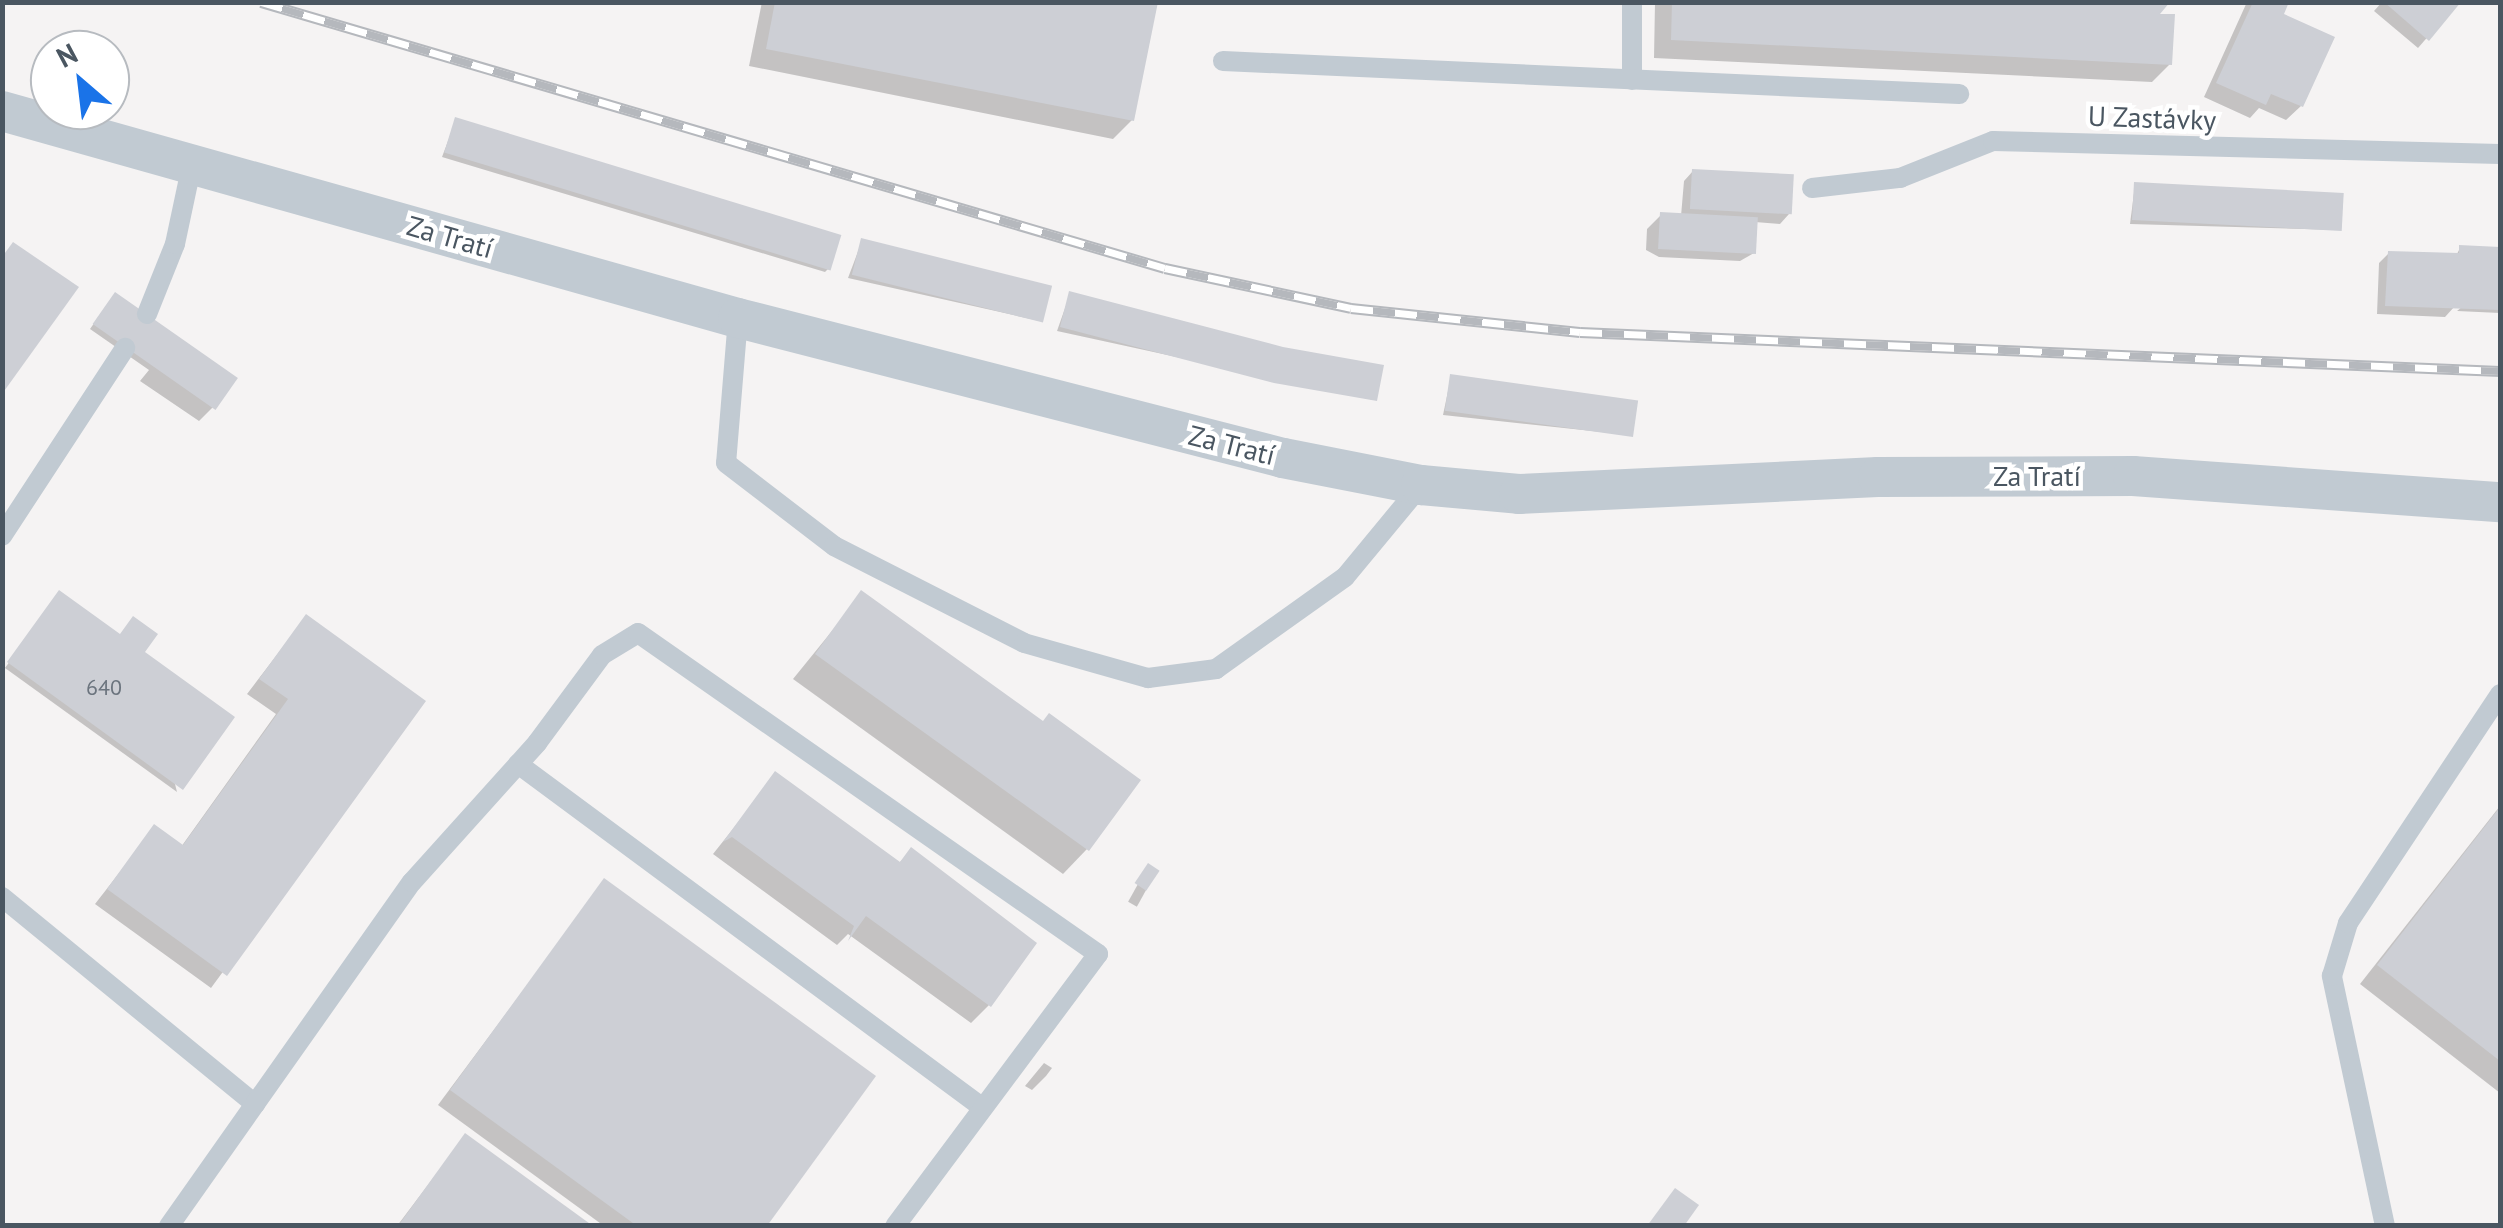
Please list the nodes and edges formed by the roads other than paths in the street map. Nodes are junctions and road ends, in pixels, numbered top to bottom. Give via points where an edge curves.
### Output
1 (1632, 2) edge
2 (1223, 61) dead end
3 (1632, 80) junction
4 (1959, 94) dead end
5 (2, 111) edge
6 (2500, 154) edge
7 (192, 164) junction
8 (1812, 188) dead end
9 (147, 314) dead end
10 (738, 318) junction
11 (124, 348) dead end
12 (1421, 485) junction
13 (2500, 502) edge
14 (2, 536) edge
15 (2500, 694) edge
16 (518, 764) junction
17 (2, 897) edge
18 (255, 1104) junction
19 (982, 1108) junction
20 (169, 1226) edge
21 (895, 1226) edge
22 (2385, 1226) edge

1 - 3 lane
2 - 3 lane
3 - 4 lane
5 - 7 street, Za Tratí
6 - 8 lane, U Zastávky via 1993,141 1900,178
7 - 9 lane via 174,244
7 - 10 street, Za Tratí
10 - 12 street, Za Tratí via 1283,458
10 - 12 lane via 726,463 834,546 1024,643 1148,678 1216,670 1344,577
11 - 14 lane
12 - 13 street, Za Tratí via 1520,494 1878,477 2132,476
15 - 22 lane via 2348,924 2332,976
16 - 18 lane via 412,882
16 - 19 lane
16 - 19 lane via 602,655 638,633 1098,954
17 - 18 lane
18 - 20 lane
19 - 21 lane

